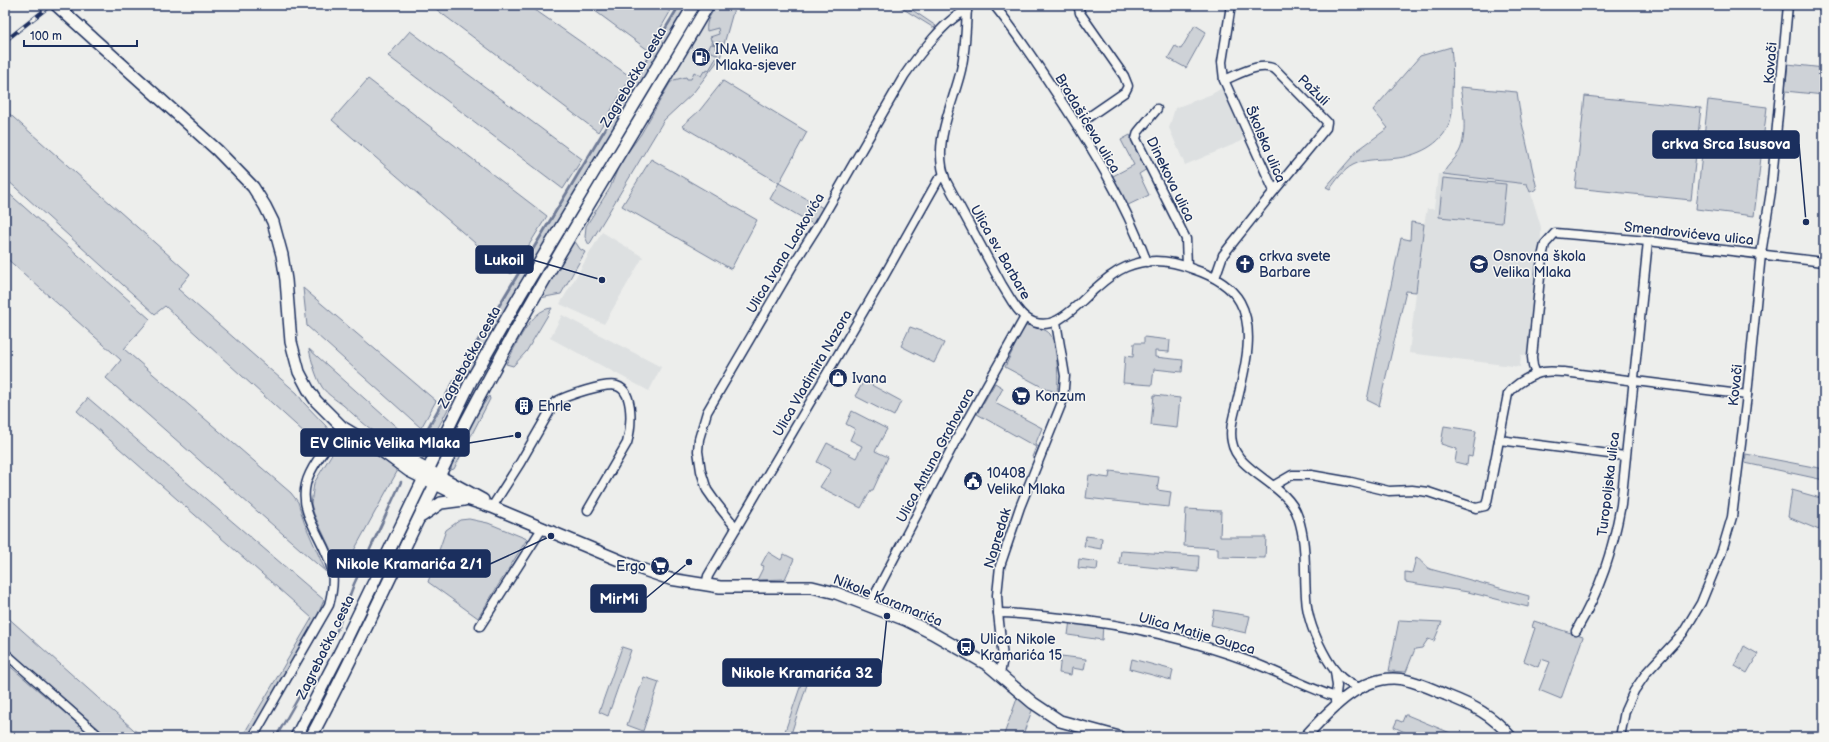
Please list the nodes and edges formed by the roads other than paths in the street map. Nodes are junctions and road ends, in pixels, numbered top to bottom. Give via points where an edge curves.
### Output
1 (56, 5) edge
2 (694, 5) edge
3 (708, 5) edge
4 (994, 5) edge
5 (1078, 5) edge
6 (1231, 5) edge
7 (1788, 5) edge
8 (967, 8) edge
9 (1224, 80) junction
10 (1157, 109) dead end
11 (1078, 125) junction
12 (944, 175) junction
13 (1274, 191) junction
14 (1648, 241) junction
15 (1761, 254) junction
16 (1147, 262) junction
17 (1824, 262) edge
18 (1187, 266) junction
19 (1215, 278) junction
20 (1025, 317) junction
21 (1056, 322) junction
22 (1536, 374) junction
23 (1633, 382) junction
24 (1747, 395) junction
25 (342, 427) junction
26 (445, 433) junction
27 (1499, 440) junction
28 (382, 451) junction
29 (400, 456) junction
30 (1625, 456) junction
31 (425, 474) junction
32 (437, 481) junction
33 (1273, 486) junction
34 (470, 501) junction
35 (492, 507) junction
36 (588, 510) dead end
37 (420, 517) junction
38 (543, 527) junction
39 (736, 528) junction
40 (706, 585) junction
41 (869, 606) junction
42 (998, 614) junction
43 (480, 626) dead end
44 (1576, 631) dead end
45 (5, 653) edge
46 (1335, 671) junction
47 (1000, 674) junction
48 (1362, 688) junction
49 (1336, 697) junction
50 (1332, 709) junction
51 (100, 737) edge
52 (253, 737) edge
53 (296, 737) edge
54 (311, 737) edge
55 (1119, 737) edge
56 (1305, 737) edge
57 (1511, 737) edge
58 (1620, 737) edge

1 - 25 main road via 240,172 266,206 282,255 291,342 297,365 316,401
2 - 26 main road, Zagrebačka cesta via 520,295
3 - 32 main road, Zagrebačka cesta via 530,306 466,422
4 - 11 street, Bradašićeva ulica via 1028,50
5 - 11 street via 1080,13 1124,76 1128,86 1125,92
6 - 9 street, Školska ulica via 1222,62
7 - 15 street, Kovači via 1771,191
8 - 12 street, Ulica sv. Barbare via 961,69 942,141
8 - 39 street, Ulica Ivana Lackovića via 932,40 904,76 707,412 699,440 701,471 707,490
9 - 13 street, Školska ulica
9 - 13 street, Pažuli via 1269,66 1327,122 1326,128
10 - 18 street, Dinekova ulica via 1138,132 1136,139 1186,239
11 - 16 street, Bradašićeva ulica via 1120,202
12 - 20 street, Ulica sv. Barbare via 1002,285
12 - 39 street, Ulica Vladimira Nazora via 938,180
13 - 19 street, Školska ulica via 1223,255
14 - 15 street, Smendrovićeva ulica
14 - 22 street, Smendrovićeva ulica via 1560,233 1551,236 1545,244 1542,257 1532,357
14 - 23 street, Turopoljska ulica
15 - 17 street, Smendrovićeva ulica
15 - 24 street, Kovači
16 - 18 street via 1164,261
16 - 21 street via 1116,272
18 - 19 street
19 - 33 street via 1239,301 1247,324 1246,358 1232,424 1232,442 1240,458
20 - 21 street, Ulica sv. Barbare via 1040,323
20 - 41 street, Ulica Antuna Grahovara via 952,447
21 - 42 street, Napredak via 1065,376 1063,400 1003,554 998,582
22 - 23 street via 1564,372
22 - 27 street via 1508,394
23 - 24 street
23 - 30 street, Turopoljska ulica
24 - 58 street, Kovači via 1732,517 1721,554 1691,621 1634,691 1625,711
25 - 28 main road
25 - 52 street via 310,474 305,490 305,504 309,517 327,554 332,572 333,584 329,604
26 - 29 main road via 425,451
26 - 31 main road, Zagrebačka cesta
27 - 30 street
27 - 33 street via 1485,506 1476,508 1419,490 1389,491 1311,475 1292,475
28 - 29 main road
28 - 31 main road via 404,468
29 - 31 main road
30 - 44 street, Turopoljska ulica via 1621,505 1613,548 1602,579
31 - 32 main road
31 - 53 main road, Zagrebačka cesta via 342,648
32 - 34 main road
32 - 35 main road via 476,495
32 - 37 main road, Zagrebačka cesta
33 - 46 street via 1289,500 1298,515 1304,549 1309,616 1321,647
34 - 35 main road
34 - 37 main road via 452,500 441,503
35 - 36 street via 555,402 616,385 623,389 627,396 630,434
35 - 38 main road, Nikole Karamarića
37 - 54 main road, Zagrebačka cesta
38 - 40 main road, Nikole Karamarića via 638,568 670,579
38 - 43 street
39 - 40 street, Ulica Vladimira Nazora via 708,576
40 - 41 main road, Nikole Karamarića via 812,587 828,590
41 - 47 main road, Nikole Karamarića via 932,633
42 - 47 street, Napredak via 1003,658
42 - 49 street, Ulica Matije Gupca via 1032,614 1095,621 1160,633 1220,651
45 - 51 street
46 - 48 street via 1345,682
46 - 49 street
47 - 55 main road, Nikole Karamarića via 1033,703 1060,721
48 - 50 street
48 - 57 street via 1382,680 1402,679 1424,686 1474,707 1495,720
49 - 50 street
50 - 56 street

